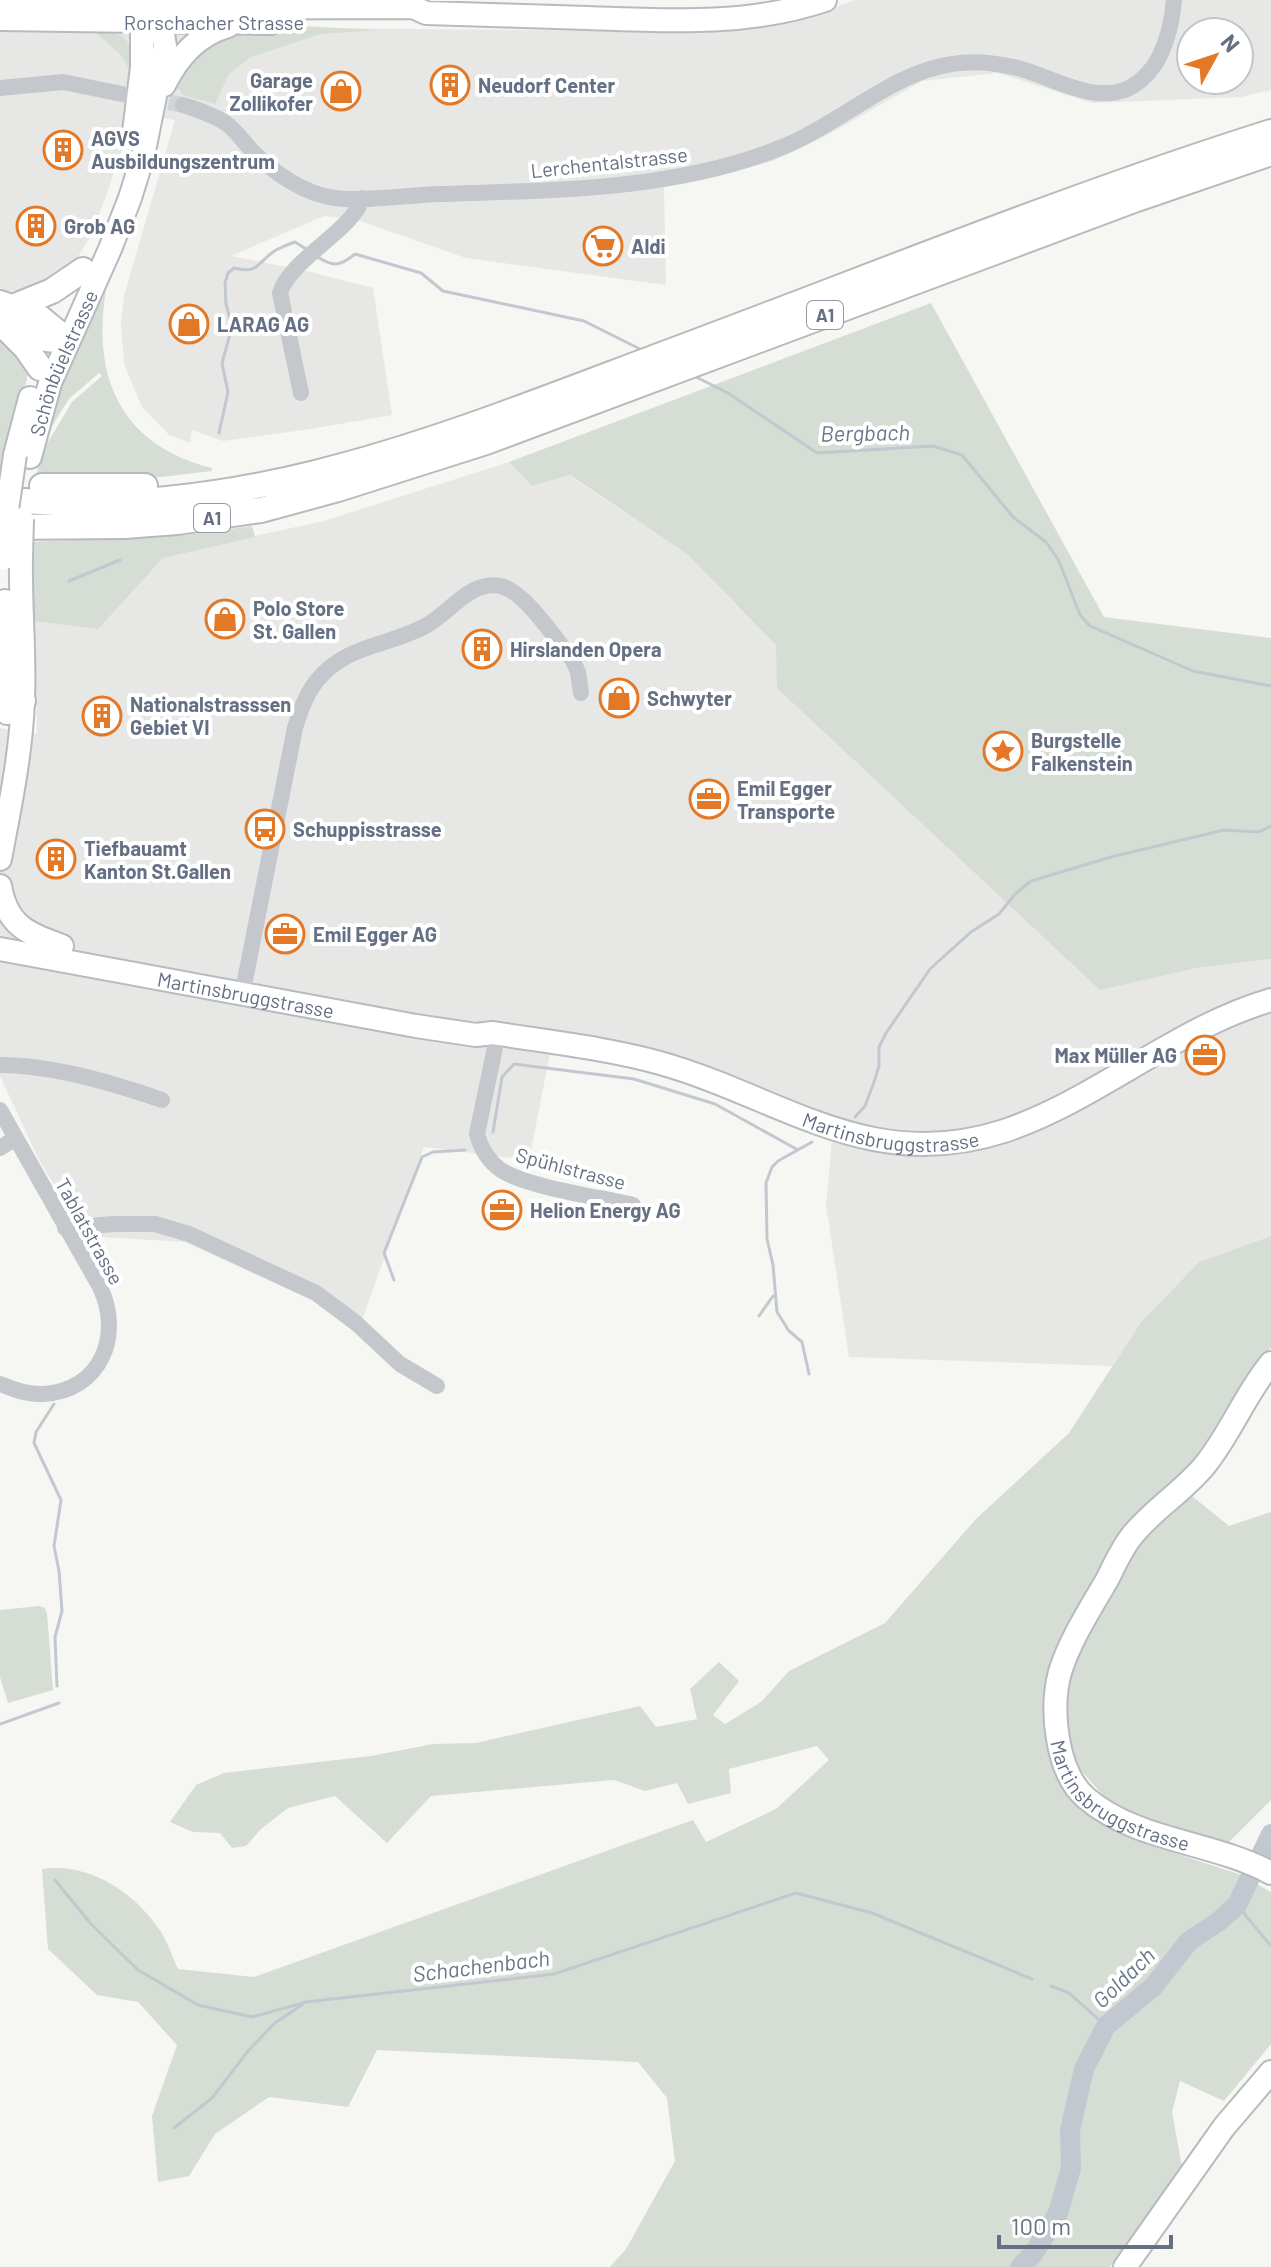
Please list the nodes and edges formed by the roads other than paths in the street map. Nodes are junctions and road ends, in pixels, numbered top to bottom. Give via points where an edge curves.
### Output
1 (825, 0) edge
2 (1174, 0) edge
3 (152, 13) edge
4 (426, 13) junction
5 (4, 18) edge
6 (235, 24) junction
7 (4, 85) edge
8 (122, 94) dead end
9 (155, 104) junction
10 (183, 105) tunnel mouth
11 (1271, 132) edge
12 (1271, 153) edge
13 (362, 198) junction
14 (83, 270) junction
15 (4, 314) edge
16 (58, 337) junction
17 (40, 368) junction
18 (301, 393) dead end
19 (431, 440) junction
20 (22, 456) junction
21 (0, 483) edge
22 (0, 499) edge
23 (0, 516) edge
24 (0, 527) edge
25 (84, 527) junction
26 (13, 558) junction
27 (3, 611) edge
28 (581, 693) dead end
29 (8, 700) edge
30 (0, 782) edge
31 (0, 859) edge
32 (0, 886) edge
33 (0, 935) edge
34 (62, 946) junction
35 (0, 949) edge
36 (246, 987) junction
37 (1271, 1000) edge
38 (495, 1033) junction
39 (0, 1065) edge
40 (162, 1100) dead end
41 (0, 1110) edge
42 (7, 1144) edge
43 (633, 1205) dead end
44 (65, 1228) junction
45 (1271, 1363) edge
46 (0, 1384) edge
47 (437, 1386) dead end
48 (1271, 1873) edge
49 (1271, 2072) edge
50 (1125, 2267) edge

1 - 4 main road, Rorschacher Strasse via 777,13 713,20
2 - 13 street, Lerchentalstrasse via 1167,41 1152,66 1129,88 1111,93 1093,93 1016,68 950,64 894,84 786,145 690,175 616,185
3 - 4 main road, Rorschacher Strasse via 413,7
3 - 5 main road, Rorschacher Strasse
3 - 6 main road, Rorschacher Strasse
3 - 9 main road, Schönbüelstrasse via 165,46
3 - 14 main road, Schönbüelstrasse via 129,154
4 - 6 main road, Rorschacher Strasse via 416,19
6 - 9 main road via 216,29 182,55
7 - 8 street via 63,82
9 - 16 main road, Schönbüelstrasse via 110,249
10 - 13 street, Lerchentalstrasse via 228,125 289,180 335,198
11 - 19 highway, A1
12 - 25 highway, A1 via 407,468 249,512
13 - 18 street via 354,214 280,293
14 - 15 highway
14 - 16 main road, Schönbüelstrasse
15 - 16 highway via 39,317
15 - 17 highway
16 - 17 main road, Schönbüelstrasse
16 - 20 main road, Schönbüelstrasse via 42,405
17 - 20 main road, Schönbüelstrasse via 21,426
19 - 21 highway, A1 via 206,480 93,488
19 - 22 highway, A1 via 323,472 215,495 92,505
20 - 26 main road, Schönbüelstrasse, bridge via 7,510
23 - 25 highway, A1
24 - 25 highway, A1
26 - 27 main road, Schönbüelstrasse
26 - 29 main road, Schönbüelstrasse
27 - 29 main road, Schönbüelstrasse
28 - 36 street via 572,659 505,586 478,587 420,629 364,647 332,665 308,692 295,728
29 - 30 main road, Schönbüelstrasse
29 - 31 main road, Schönbüelstrasse via 17,763
32 - 34 main road, Martinsbruggstrasse via 18,925
33 - 34 main road, Martinsbruggstrasse
34 - 36 main road, Martinsbruggstrasse
35 - 36 main road, Martinsbruggstrasse
36 - 38 main road, Martinsbruggstrasse via 275,1001 476,1035
37 - 38 main road, Martinsbruggstrasse via 1214,1022 1044,1114 976,1139 929,1144 878,1142 842,1133 660,1063
38 - 43 street, Spühlstrasse via 477,1134 488,1158 517,1178
39 - 40 street via 105,1082
41 - 42 street, Tablatstrasse
42 - 44 street, Tablatstrasse
44 - 46 street, Tablatstrasse via 105,1296 111,1327 108,1347 85,1378 59,1392 28,1393
44 - 47 street via 155,1224 189,1234 316,1293 400,1364
45 - 48 main road, Martinsbruggstrasse via 1203,1467 1129,1540 1081,1627 1058,1682 1059,1745 1067,1776 1078,1790 1148,1832
49 - 50 main road via 1216,2138

